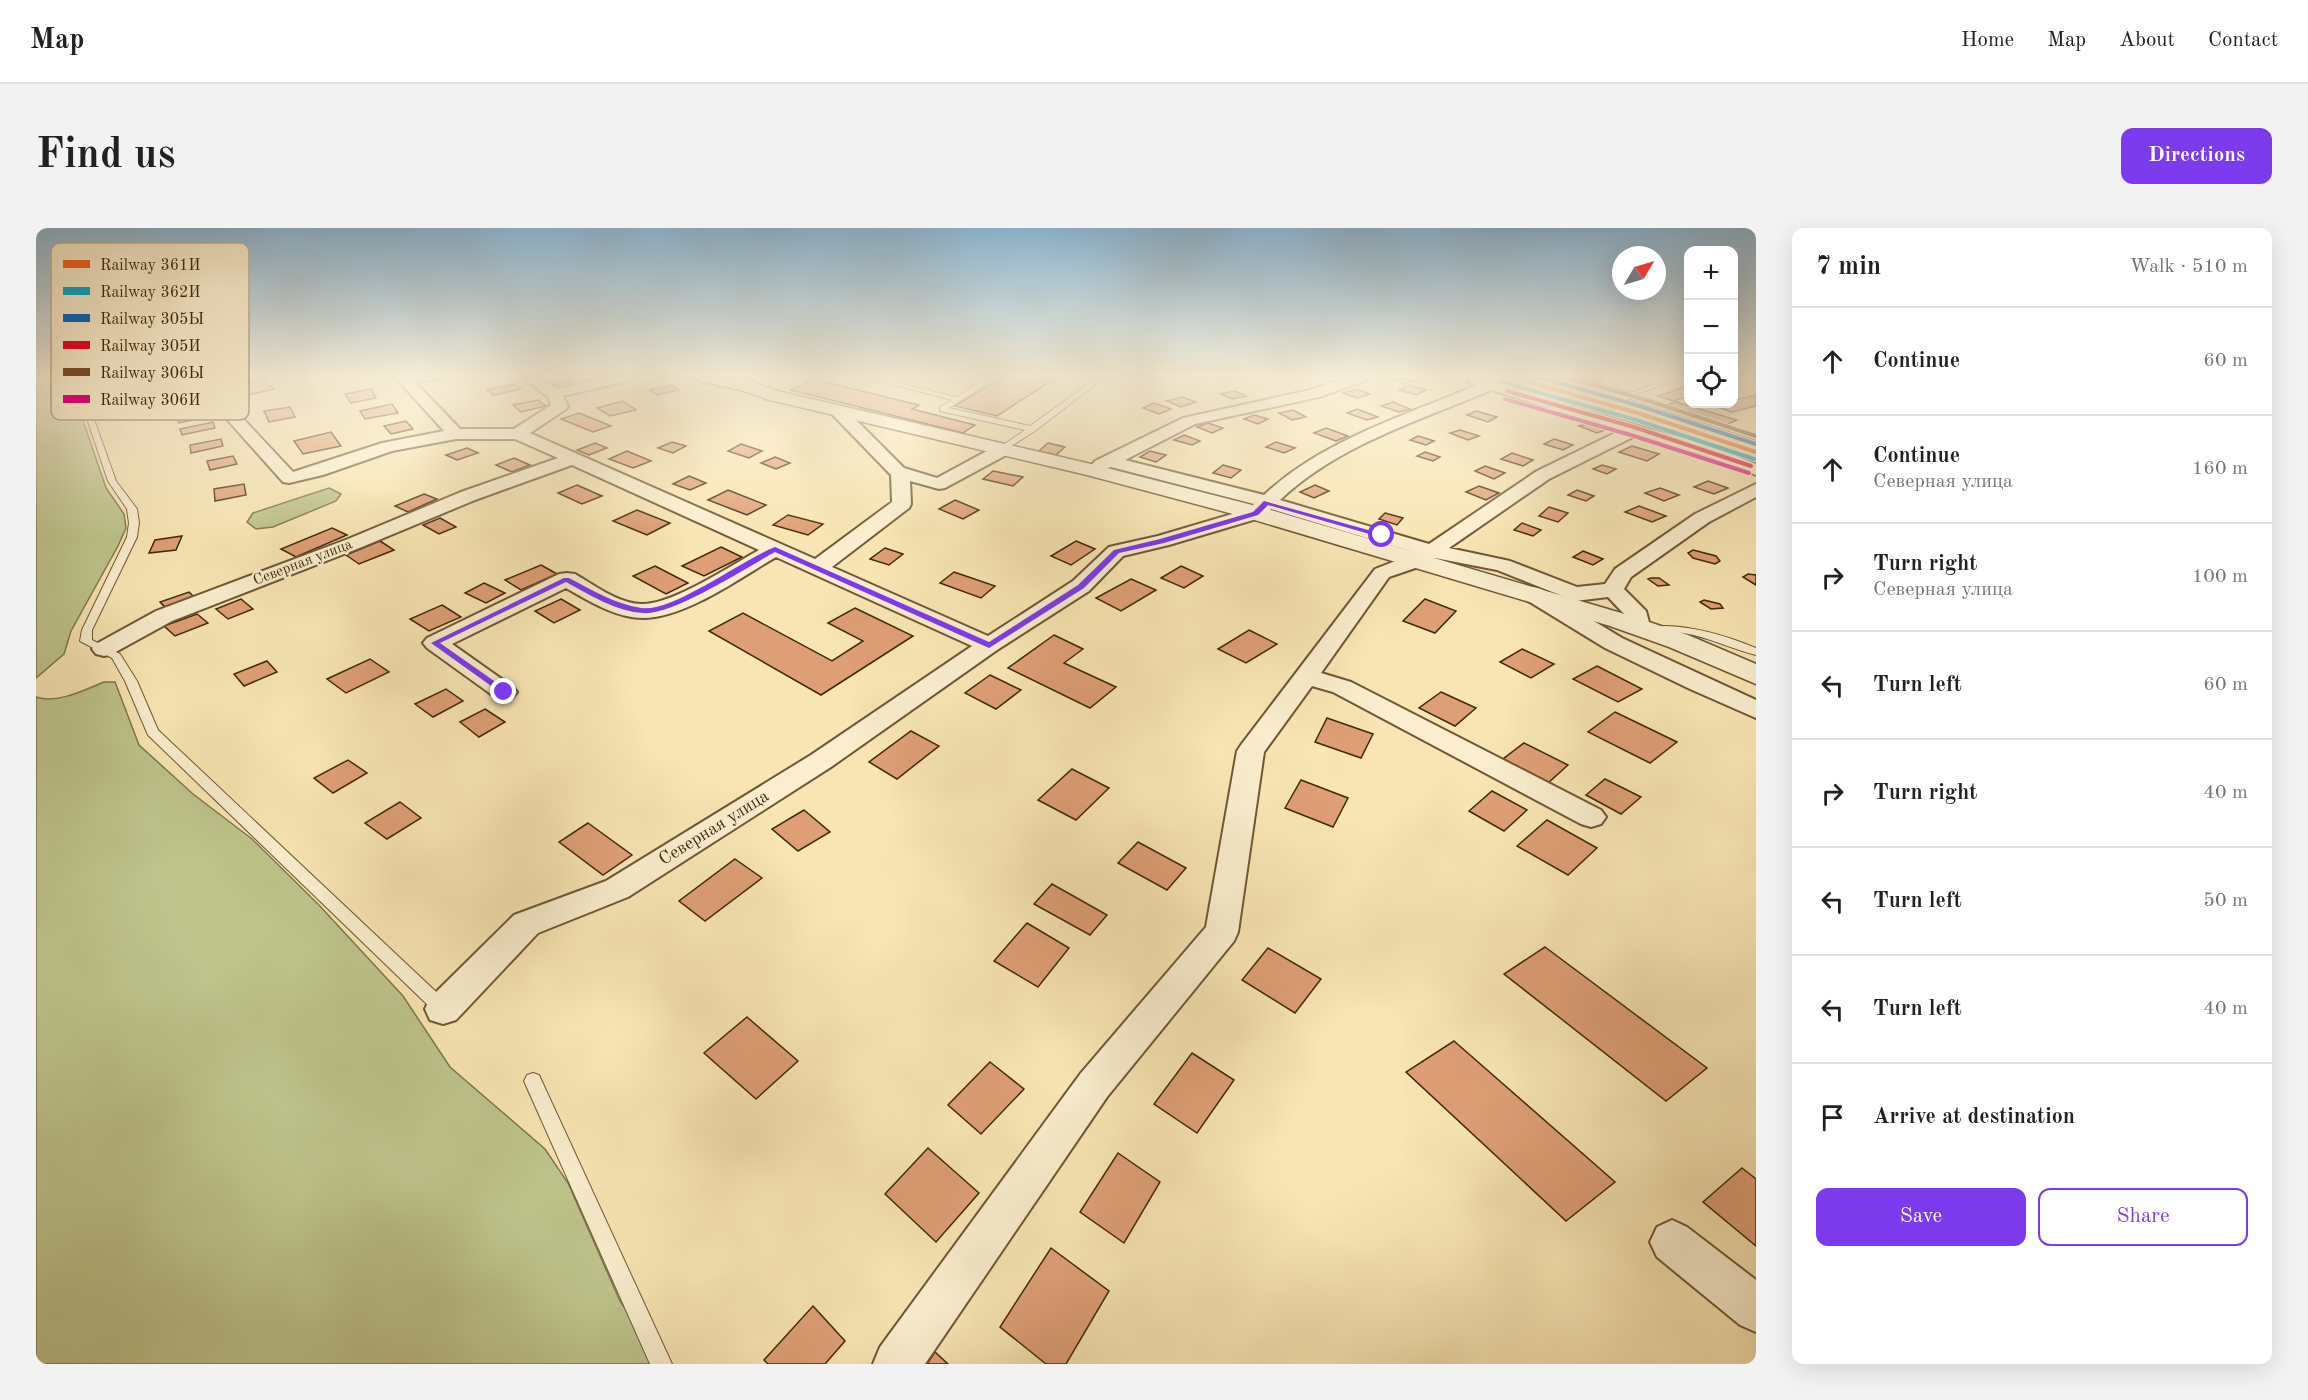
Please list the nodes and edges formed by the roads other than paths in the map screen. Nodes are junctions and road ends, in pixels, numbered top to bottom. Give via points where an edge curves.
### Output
1 (94, 430) edge
2 (245, 430) edge
3 (452, 430) edge
4 (524, 430) edge
5 (857, 430) edge
6 (918, 430) edge
7 (1031, 430) edge
8 (1171, 430) edge
9 (1384, 430) edge
10 (1633, 430) joint
11 (1731, 430) edge
12 (456, 434) junction
13 (518, 434) junction
14 (1756, 438) edge
15 (1002, 450) junction
16 (572, 459) junction
17 (1100, 466) junction
18 (1756, 470) edge
19 (899, 472) junction
20 (1756, 490) edge
21 (1261, 508) junction
22 (775, 549) junction
23 (1425, 556) junction
24 (817, 568) junction
25 (1613, 590) junction
26 (1533, 594) junction
27 (1646, 628) junction
28 (989, 645) junction
29 (105, 649) junction
30 (1756, 651) edge
31 (1756, 675) edge
32 (1306, 677) junction
33 (504, 692) dead end
34 (1756, 710) edge
35 (1591, 816) dead end
36 (443, 1009) joint
37 (533, 1081) dead end
38 (1672, 1242) dead end
39 (1756, 1309) edge
40 (661, 1364) edge
41 (897, 1364) edge

1 - 29 lane via 112,481 132,509 134,523 132,537 87,630 86,641
2 - 12 street via 289,478 388,447
3 - 12 street
4 - 13 street
5 - 19 street
6 - 15 street
7 - 15 lane
8 - 17 street
9 - 21 street via 1346,446 1293,478
10 - 18 street via 1706,450
10 - 23 street via 1544,475
11 - 14 lane
12 - 13 street
13 - 16 street
15 - 17 street
15 - 19 street via 939,484
16 - 22 street
16 - 29 street, Северная улица via 164,616
17 - 21 street
19 - 24 street via 902,504
20 - 25 street via 1702,518 1622,573
21 - 23 street
21 - 28 street, Северная улица via 1162,541 1116,551 1081,586
22 - 24 street
22 - 33 street via 673,604 644,611 616,605 567,579 435,643
23 - 25 street via 1503,565 1575,594
23 - 26 street
23 - 32 street via 1382,573
24 - 28 street
25 - 27 street
26 - 27 street
26 - 34 street via 1570,621 1629,652
27 - 30 lane via 1699,631
27 - 31 street
28 - 36 street, Северная улица via 821,760 617,889 526,924
29 - 36 lane via 116,656 131,681 152,732
32 - 35 street via 1342,687
32 - 41 street via 1251,751 1222,932 1094,1085
37 - 40 lane
38 - 39 street

